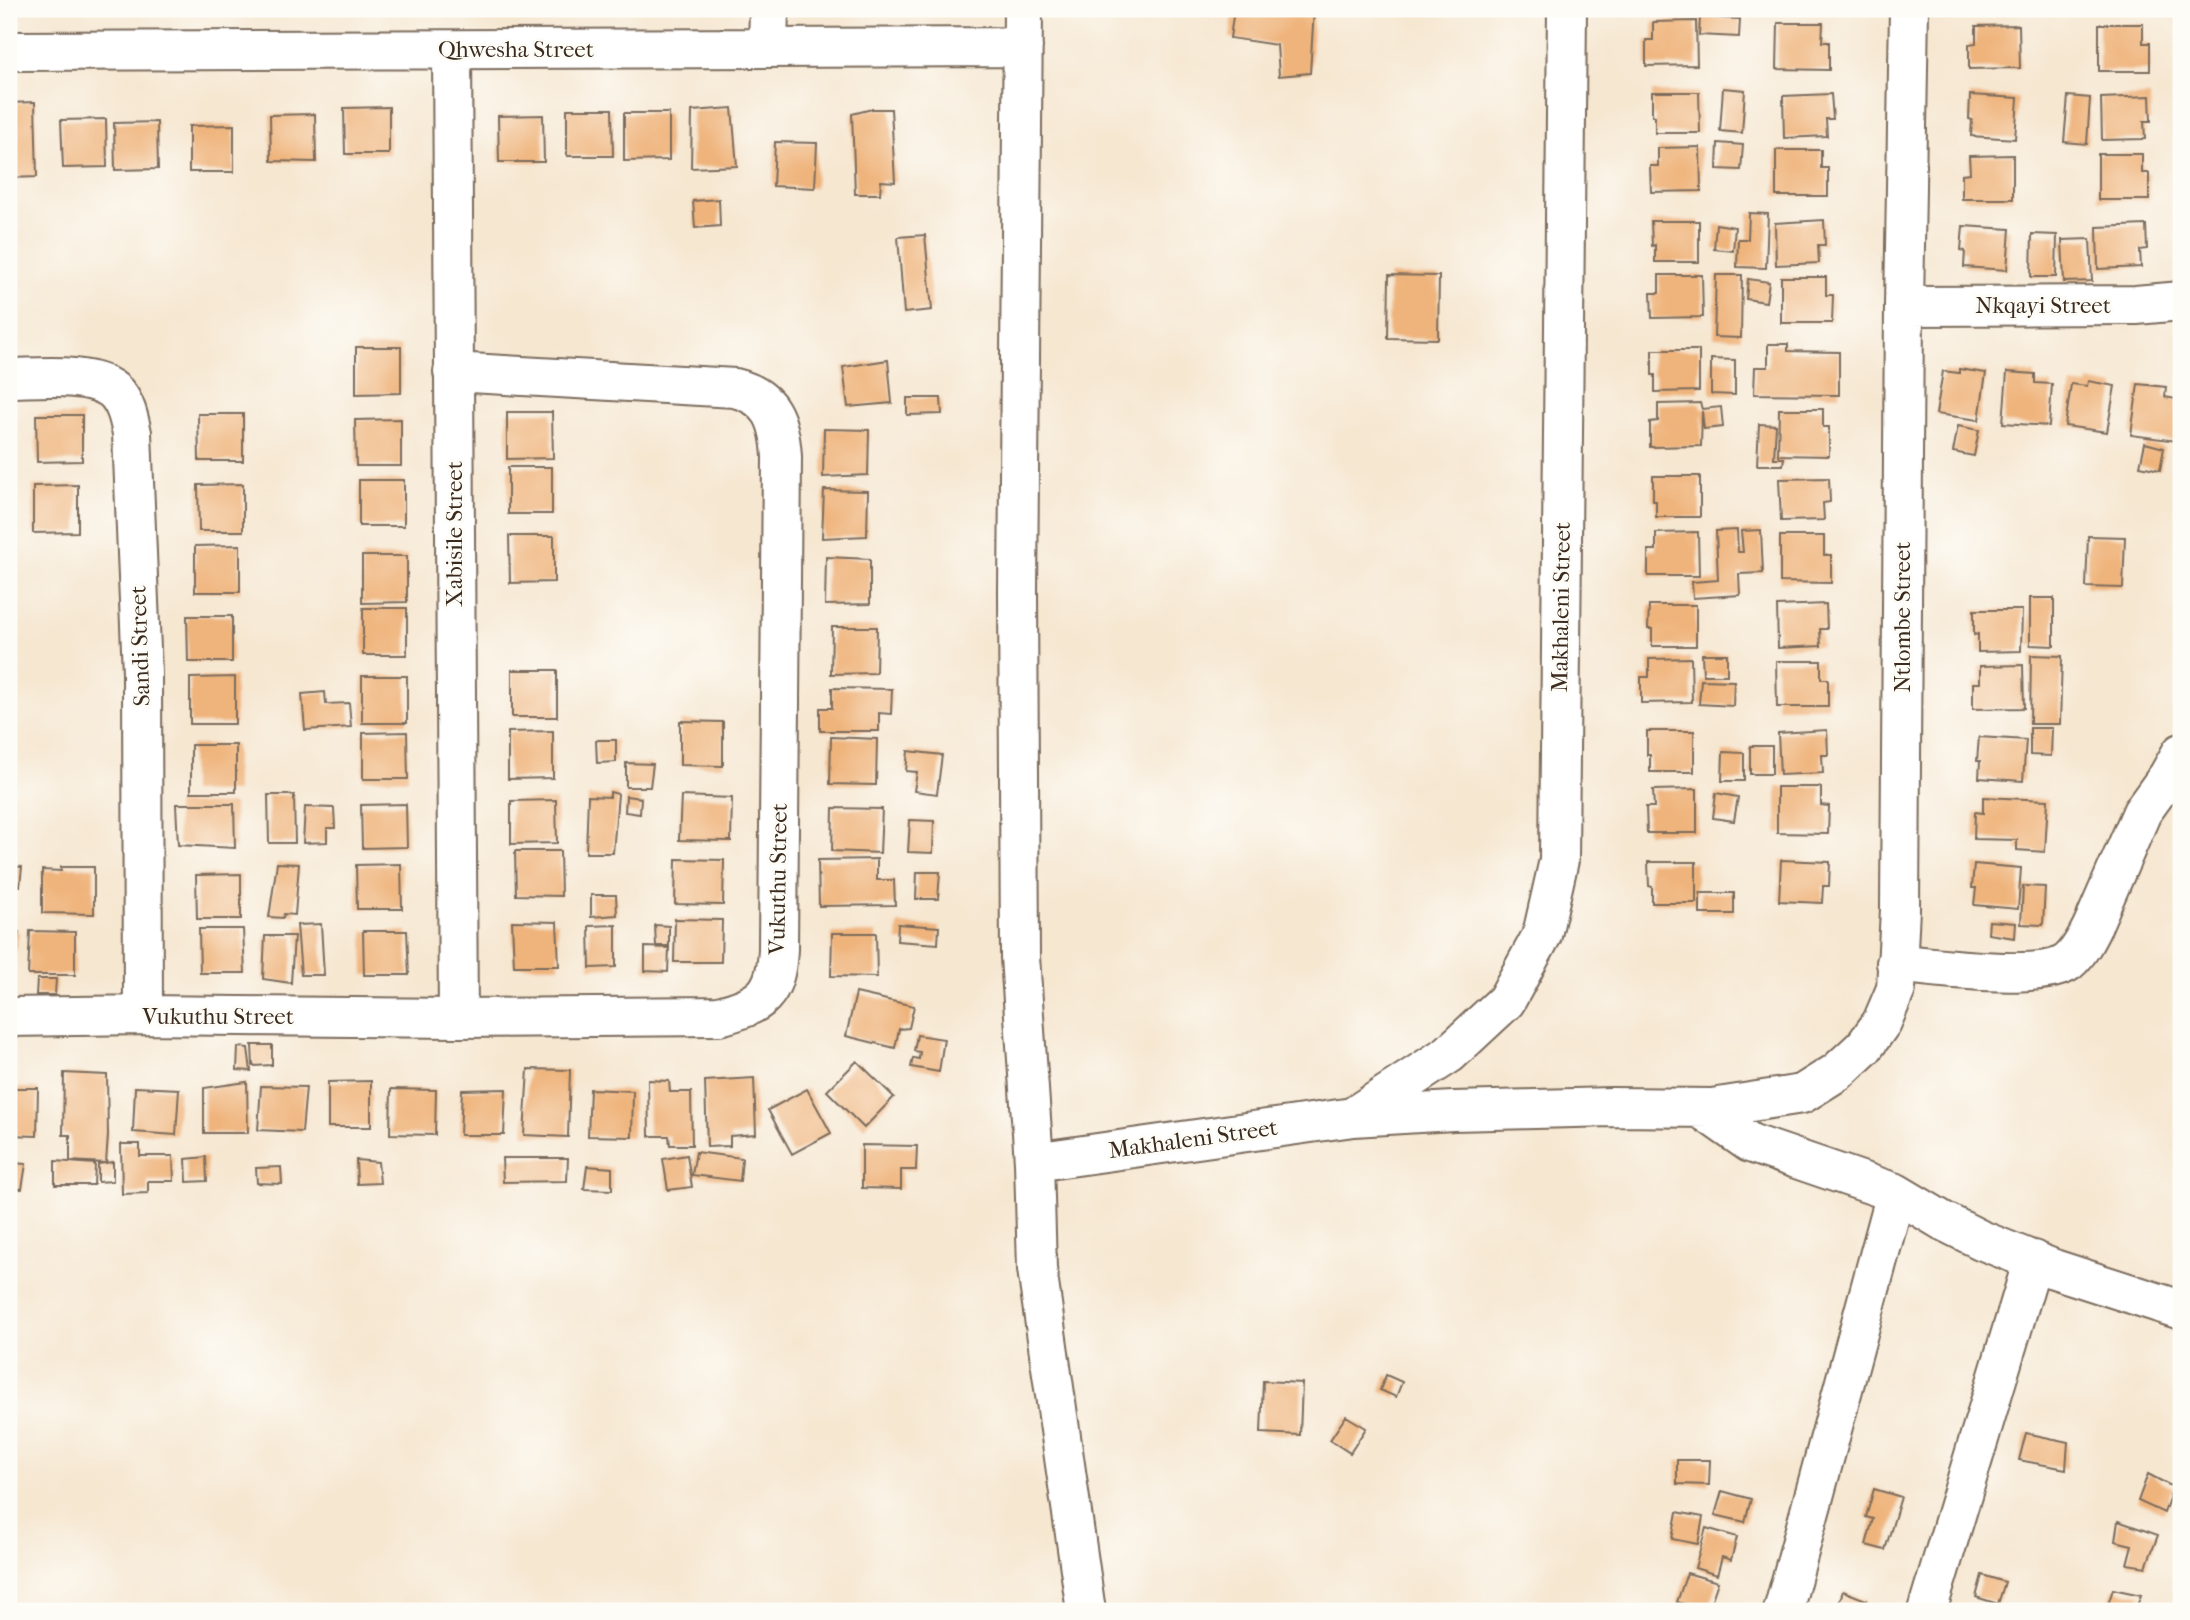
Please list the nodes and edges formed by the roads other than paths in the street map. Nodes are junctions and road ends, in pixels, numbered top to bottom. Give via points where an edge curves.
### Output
1 (769, 9) edge
2 (1023, 9) edge
3 (1567, 9) edge
4 (1909, 9) edge
5 (768, 47) junction
6 (1023, 47) junction
7 (452, 50) junction
8 (9, 51) edge
9 (2181, 301) edge
10 (1904, 306) junction
11 (453, 372) junction
12 (9, 378) edge
13 (2181, 753) edge
14 (1896, 963) junction
15 (143, 1014) junction
16 (9, 1017) edge
17 (457, 1018) junction
18 (1706, 1108) junction
19 (1353, 1117) junction
20 (1034, 1163) junction
21 (1896, 1193) junction
22 (2033, 1260) junction
23 (2181, 1310) edge
24 (1086, 1611) edge
25 (1783, 1611) edge
26 (1927, 1611) edge

1 - 5 street
2 - 6 street
3 - 19 street, Makhaleni Street via 1559,860 1542,935 1506,1001 1448,1054
4 - 10 street, Ntlombe Street
5 - 6 street, Qhwesha Street
5 - 7 street, Qhwesha Street
6 - 20 street via 1020,944
7 - 8 street, Qhwesha Street
7 - 11 street, Xabisile Street
9 - 10 street, Nkqayi Street
10 - 14 street, Ntlombe Street
11 - 17 street, Xabisile Street
11 - 17 street, Vukuthu Street via 743,390 761,398 772,412 782,457 778,949 771,985 755,1004 719,1016
12 - 15 street, Sandi Street via 71,377 102,383 123,403 132,433 142,673
13 - 14 street via 2142,812 2085,942 2067,962 2014,972
14 - 18 street, Ntlombe Street via 1896,989 1882,1022 1837,1072 1802,1094
15 - 16 street, Vukuthu Street
15 - 17 street, Vukuthu Street
18 - 19 street, Makhaleni Street
18 - 21 street via 1750,1143
19 - 20 street, Makhaleni Street
20 - 24 street via 1037,1269
21 - 22 street via 1981,1240
21 - 25 street
22 - 23 street
22 - 26 street

